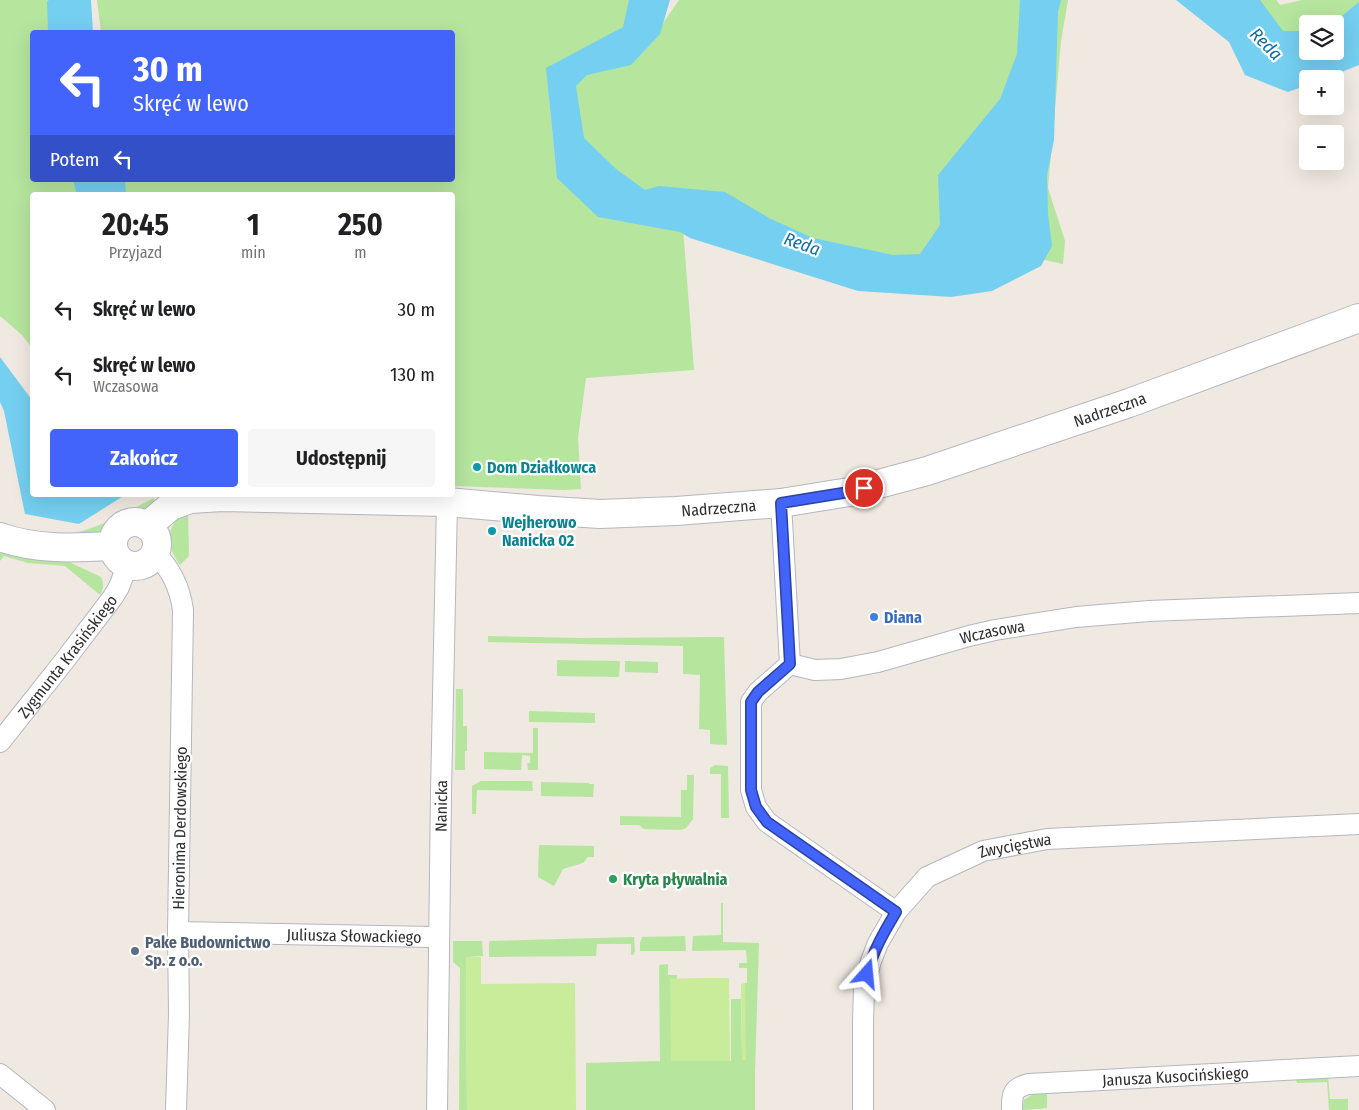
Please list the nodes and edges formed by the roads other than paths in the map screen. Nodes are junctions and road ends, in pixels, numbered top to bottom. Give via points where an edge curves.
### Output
1 (1359, 318) edge
2 (447, 502) junction
3 (781, 503) junction
4 (147, 526) junction
5 (0, 537) edge
6 (155, 553) junction
7 (120, 556) junction
8 (1359, 603) edge
9 (790, 664) junction
10 (0, 742) edge
11 (1359, 824) edge
12 (896, 912) junction
13 (178, 932) junction
14 (439, 935) junction
15 (1359, 1066) edge
16 (0, 1074) edge
17 (45, 1110) edge
18 (176, 1110) edge
19 (437, 1110) edge
20 (863, 1110) edge
21 (1012, 1110) edge

1 - 3 main road, Nadrzeczna via 1129,403 927,472 849,492
2 - 3 main road, Nadrzeczna via 600,514
2 - 4 main road, Nadrzeczna via 190,499 171,506
2 - 14 street, Nanicka
3 - 9 street
4 - 6 main road via 157,543
4 - 7 main road via 135,522 123,525 115,534
5 - 7 main road via 37,546 68,547
6 - 7 main road via 148,562 138,566
6 - 13 street, Hieronima Derdowskiego via 176,582 184,610
7 - 10 street, Zygmunta Krasińskiego via 119,588
8 - 9 street, Wczasowa via 1076,617 995,630 841,669 815,670
9 - 12 street via 751,702 751,790 756,807 767,822
11 - 12 street, Zwycięstwa via 1047,838 983,851 927,878
12 - 20 street, Zwycięstwa via 878,943 864,987
13 - 14 street, Juliusza Słowackiego
13 - 18 street, Hieronima Derdowskiego
14 - 19 street, Nanicka
15 - 21 street, Janusza Kusocińskiego via 1029,1084 1018,1086 1012,1094
16 - 17 street

